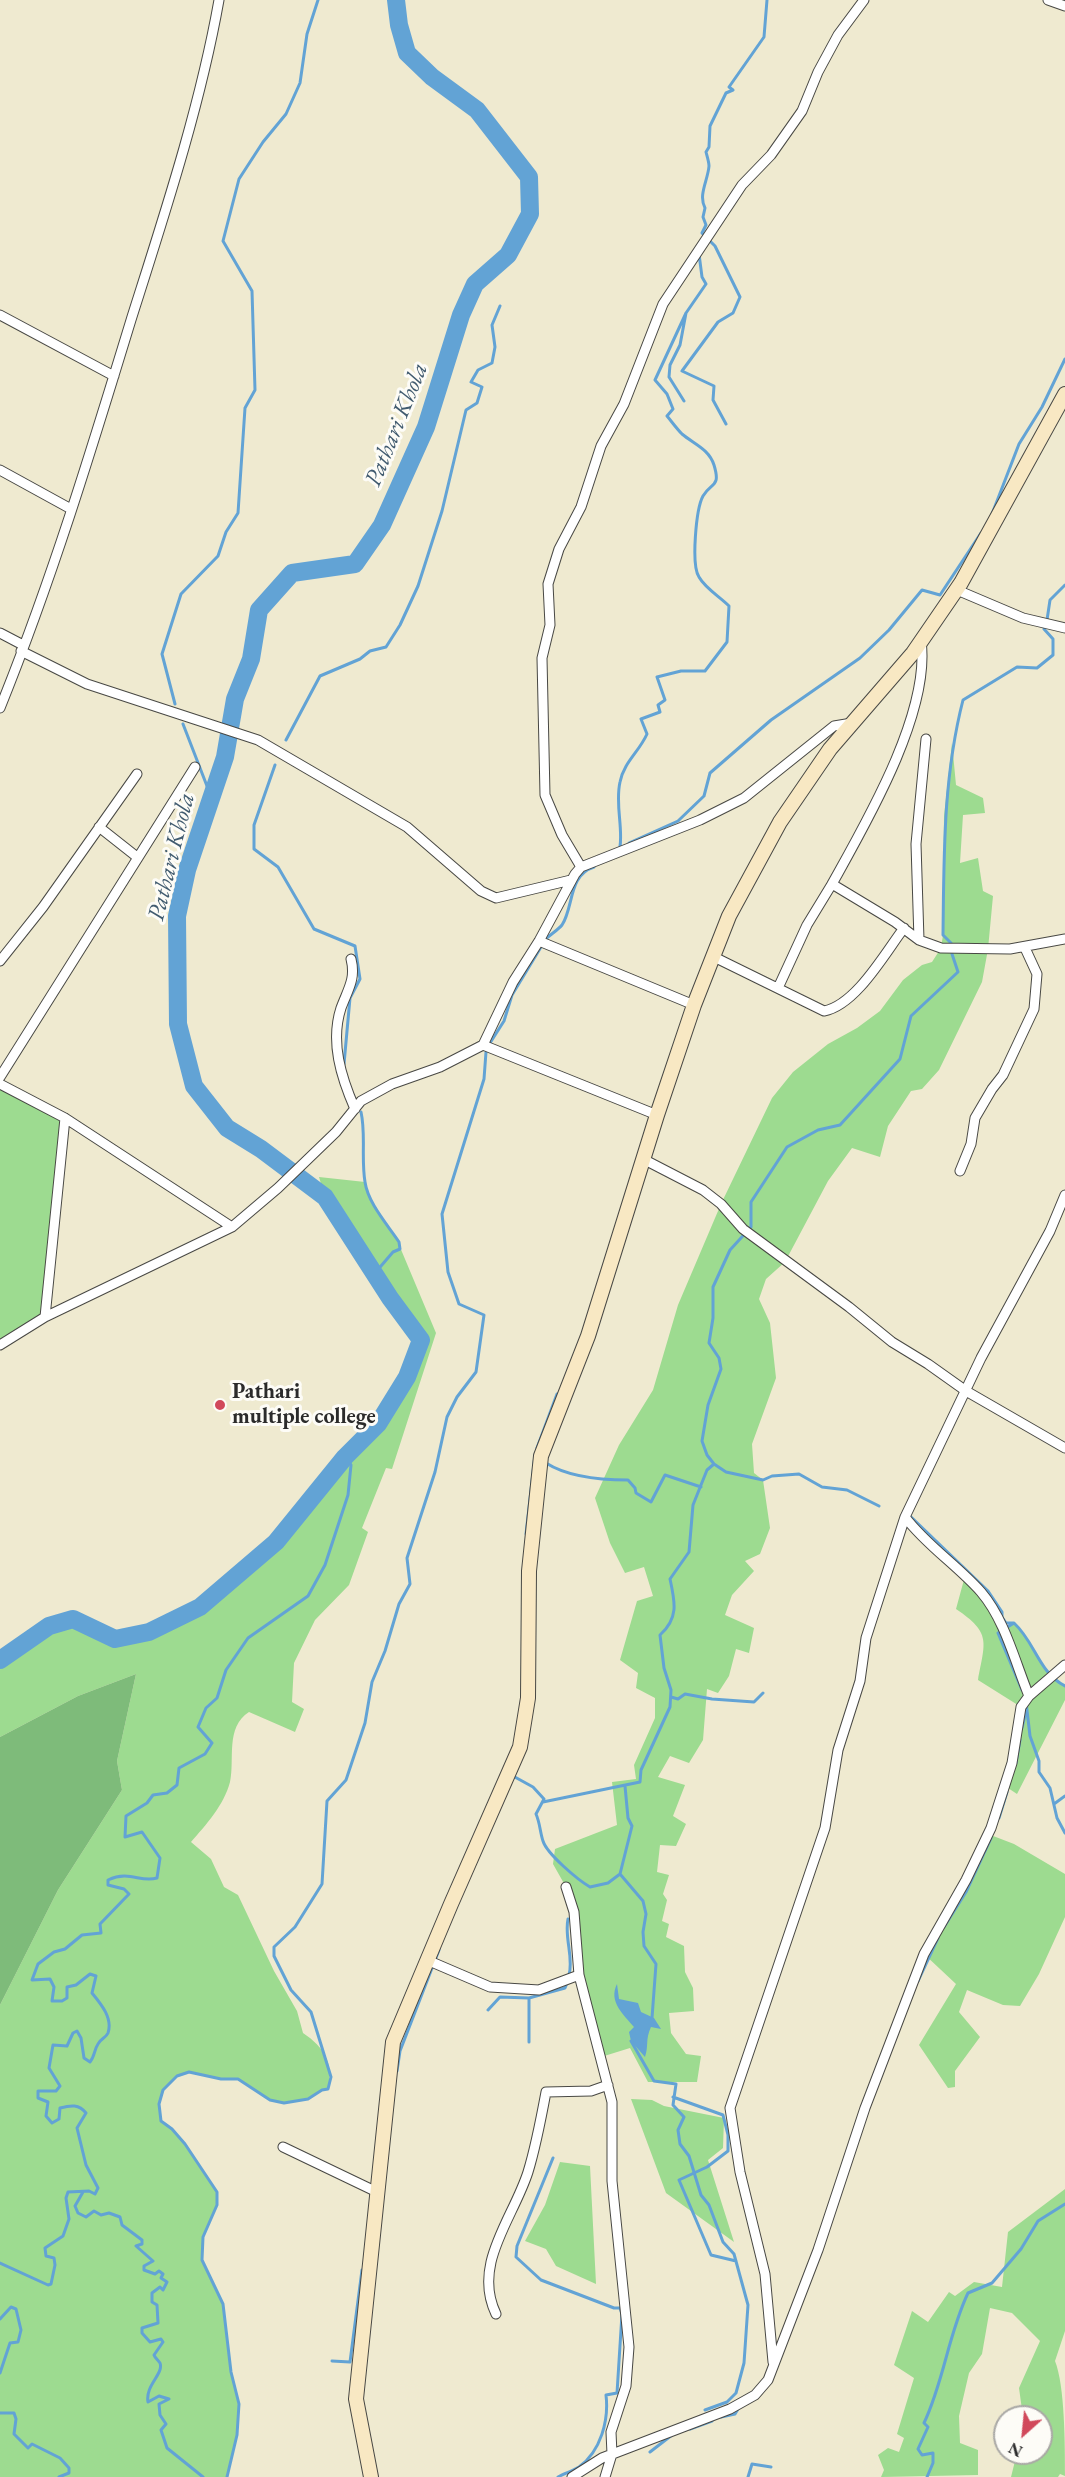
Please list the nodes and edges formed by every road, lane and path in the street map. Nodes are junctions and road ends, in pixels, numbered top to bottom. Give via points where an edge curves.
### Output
1 (219, 0) edge
2 (864, 0) edge
3 (1048, 0) edge
4 (1065, 6) edge
5 (0, 315) edge
6 (114, 376) junction
7 (1065, 394) edge
8 (0, 470) edge
9 (71, 509) junction
10 (957, 590) junction
11 (1065, 627) edge
12 (0, 633) edge
13 (921, 641) junction
14 (22, 648) junction
15 (1, 705) edge
16 (852, 723) junction
17 (926, 739) dead end
18 (195, 767) dead end
19 (137, 774) dead end
20 (99, 827) junction
21 (137, 857) junction
22 (582, 867) junction
23 (571, 880) junction
24 (832, 884) junction
25 (904, 928) junction
26 (1065, 939) edge
27 (919, 940) junction
28 (539, 941) junction
29 (1025, 948) junction
30 (712, 957) junction
31 (351, 958) dead end
32 (0, 961) edge
33 (778, 988) junction
34 (694, 1005) junction
35 (483, 1045) junction
36 (0, 1077) edge
37 (0, 1084) edge
38 (355, 1109) junction
39 (657, 1115) junction
40 (65, 1118) junction
41 (643, 1159) junction
42 (960, 1171) dead end
43 (1065, 1195) edge
44 (232, 1227) junction
45 (45, 1317) junction
46 (0, 1345) edge
47 (966, 1391) junction
48 (1065, 1448) edge
49 (905, 1517) junction
50 (1065, 1665) edge
51 (1029, 1696) junction
52 (566, 1887) dead end
53 (427, 1960) junction
54 (579, 1975) junction
55 (608, 2085) junction
56 (283, 2147) dead end
57 (379, 2193) junction
58 (496, 2314) dead end
59 (774, 2366) junction
60 (612, 2454) junction
61 (576, 2476) edge
62 (371, 2477) edge
63 (605, 2477) edge

1 - 6 street via 176,171
2 - 22 street via 838,35 802,111 771,155 742,185 663,304 624,404 601,446 581,507 559,549 548,584 550,625 542,658 545,795 562,836
3 - 4 street
5 - 6 street
6 - 9 street
7 - 10 street
8 - 9 street
9 - 14 street
10 - 11 street via 1023,618
10 - 13 street
12 - 14 street
13 - 16 street
13 - 24 street via 924,658 920,684 907,727 874,807
14 - 15 street
14 - 23 street via 87,684 258,740 407,828 496,898
16 - 22 street via 834,726 744,798
16 - 30 street via 780,822 729,916
17 - 27 street via 916,844
18 - 21 street
19 - 20 street
20 - 21 street
20 - 32 street
21 - 36 street
22 - 23 street
23 - 28 street
24 - 25 street
24 - 33 street via 807,925
25 - 27 street
25 - 33 street via 859,988 831,1010 824,1011
26 - 29 street
27 - 29 street via 940,948
28 - 34 street
28 - 35 street via 513,982
29 - 42 street via 1037,974 1034,1009 1003,1075 975,1118 971,1144
30 - 33 street
30 - 34 street
31 - 38 street via 354,975 341,1008 338,1038 340,1071
34 - 39 street
35 - 38 street via 440,1067 392,1084 361,1101
35 - 39 street
37 - 40 street
38 - 44 street via 278,1188
39 - 41 street
40 - 44 street
40 - 45 street
41 - 47 street via 703,1190 746,1231 892,1342
41 - 53 street via 588,1336 541,1456 529,1571 528,1698 520,1747
43 - 47 street
44 - 45 street
45 - 46 street
47 - 48 street
47 - 49 street
49 - 51 street via 982,1593 1000,1625
49 - 59 street via 866,1638 857,1694 838,1750 825,1828 730,2108 740,2172 765,2274
50 - 51 street
51 - 59 street via 1021,1707 1012,1763 991,1828 924,1954
52 - 54 street via 574,1912
53 - 54 street via 490,1987 539,1989
53 - 57 street via 393,2042
54 - 55 street
55 - 58 street via 591,2091 546,2092 527,2175 489,2266 489,2299
55 - 60 street via 612,2102 614,2201 629,2346 626,2386 611,2432
56 - 57 street
57 - 62 street via 357,2399
59 - 60 street via 755,2395 730,2409
60 - 61 street
60 - 63 street

